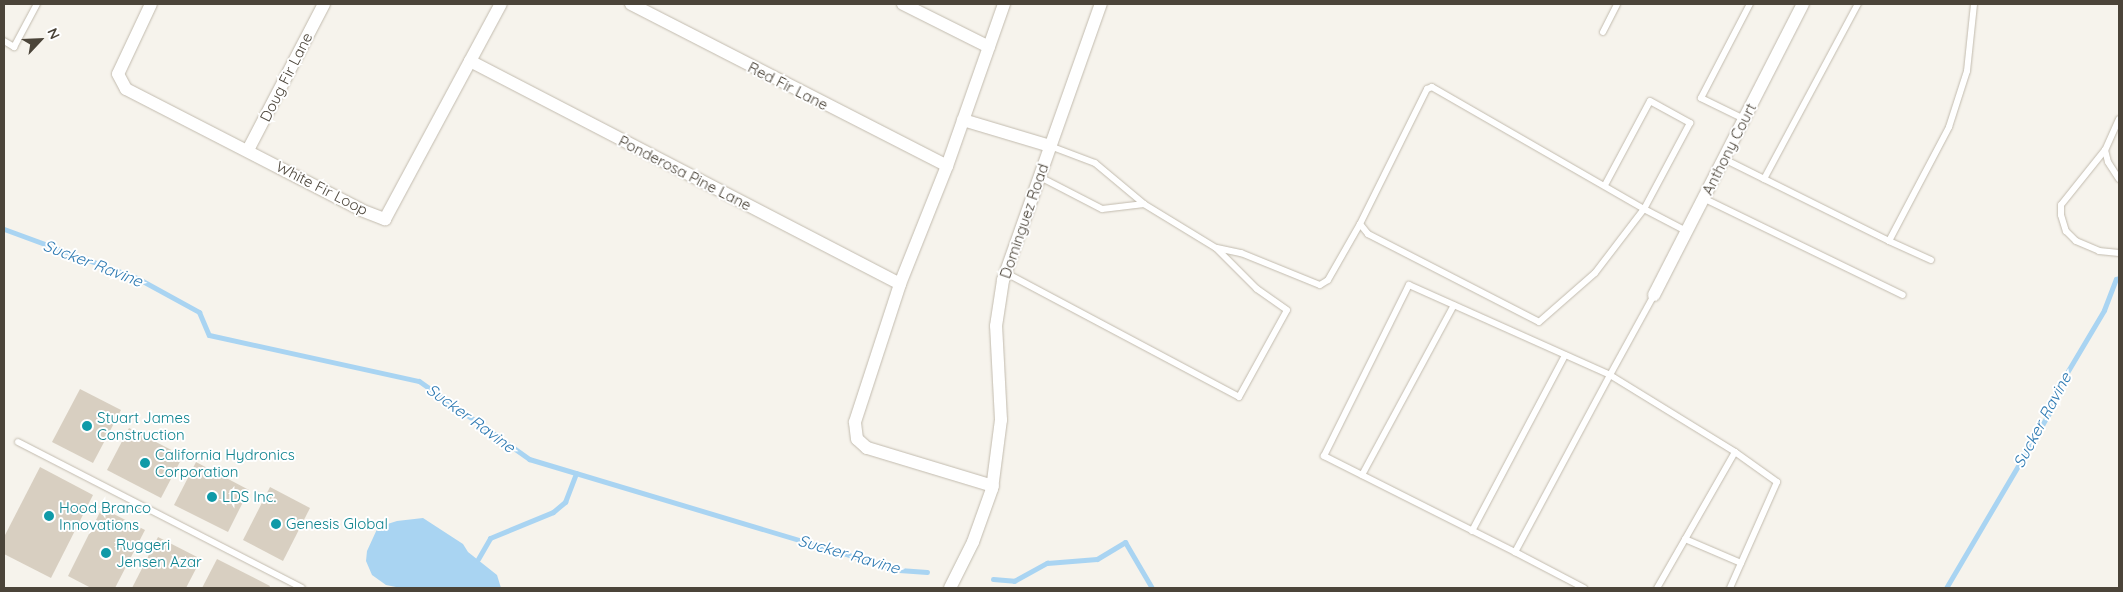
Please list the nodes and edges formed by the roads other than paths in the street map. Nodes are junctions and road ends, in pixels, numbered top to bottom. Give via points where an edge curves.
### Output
1 (37, 4) edge
2 (151, 4) edge
3 (324, 4) edge
4 (501, 4) edge
5 (631, 4) edge
6 (903, 4) edge
7 (1004, 4) edge
8 (1101, 4) edge
9 (1617, 4) edge
10 (1750, 4) edge
11 (1803, 4) edge
12 (1858, 4) edge
13 (1974, 4) edge
14 (1602, 32) dead end
15 (4, 41) edge
16 (989, 47) junction
17 (470, 61) junction
18 (1744, 119) junction
19 (2119, 119) edge
20 (964, 120) junction
21 (1050, 146) junction
22 (248, 150) junction
23 (2105, 150) junction
24 (1724, 159) junction
25 (947, 166) junction
26 (1038, 176) junction
27 (1764, 179) junction
28 (2119, 179) edge
29 (1605, 186) junction
30 (1703, 198) junction
31 (1144, 204) junction
32 (1644, 209) junction
33 (1360, 224) junction
34 (1686, 232) junction
35 (1889, 241) junction
36 (1216, 248) junction
37 (2119, 253) edge
38 (1931, 260) dead end
39 (1006, 273) junction
40 (900, 284) junction
41 (1654, 295) joint
42 (1903, 295) dead end
43 (1454, 305) junction
44 (1565, 355) junction
45 (1610, 375) junction
46 (18, 442) dead end
47 (1735, 452) junction
48 (1362, 475) junction
49 (993, 486) junction
50 (1472, 531) junction
51 (1686, 539) junction
52 (1515, 552) junction
53 (1741, 563) junction
54 (302, 588) edge
55 (950, 588) edge
56 (1584, 588) edge
57 (1658, 588) edge
58 (1730, 588) edge

1 - 15 lane via 14,47
2 - 22 street, White Fir Loop via 118,74 126,89
3 - 22 street, Doug Fir Lane
4 - 17 street, White Fir Loop
5 - 25 street, Red Fir Lane
6 - 16 street
7 - 16 street
8 - 21 street, Dominguez Road
9 - 14 lane
10 - 18 lane via 1700,98
11 - 18 street, Anthony Court
12 - 27 lane
13 - 35 lane via 1967,71 1949,127
16 - 20 street
17 - 22 street, White Fir Loop via 385,218 361,210
17 - 40 street, Ponderosa Pine Lane
18 - 24 street, Anthony Court
19 - 23 lane
20 - 21 street
20 - 25 street
21 - 26 street, Dominguez Road
21 - 31 lane via 1095,163
23 - 28 lane via 2108,162
23 - 37 lane via 2061,205 2061,216 2066,231 2076,241 2098,250
24 - 27 lane
24 - 30 street, Anthony Court
25 - 40 street
26 - 31 lane via 1102,209
26 - 39 street, Dominguez Road
27 - 35 lane
29 - 32 lane
29 - 32 lane via 1650,101 1690,123
29 - 33 lane via 1432,87 1427,89
30 - 34 street, Anthony Court
30 - 42 lane
31 - 36 lane
32 - 33 lane via 1595,273 1539,322 1368,234
32 - 34 lane
33 - 36 lane via 1328,280 1320,285 1241,253
34 - 41 street, Anthony Court
35 - 38 lane
36 - 39 lane via 1257,289 1287,310 1239,397
39 - 49 street, Dominguez Road via 996,326 1001,420
40 - 49 street via 855,422 857,439 867,448
41 - 45 lane
43 - 44 lane
43 - 48 lane
43 - 48 lane via 1410,285 1324,456
44 - 45 lane
44 - 50 lane
45 - 47 lane
45 - 52 lane
46 - 54 lane
47 - 51 lane
47 - 53 lane via 1777,482
48 - 50 lane
49 - 55 street, Dominguez Road via 973,542
50 - 52 lane
51 - 53 lane
51 - 57 lane
52 - 56 lane
53 - 58 lane

